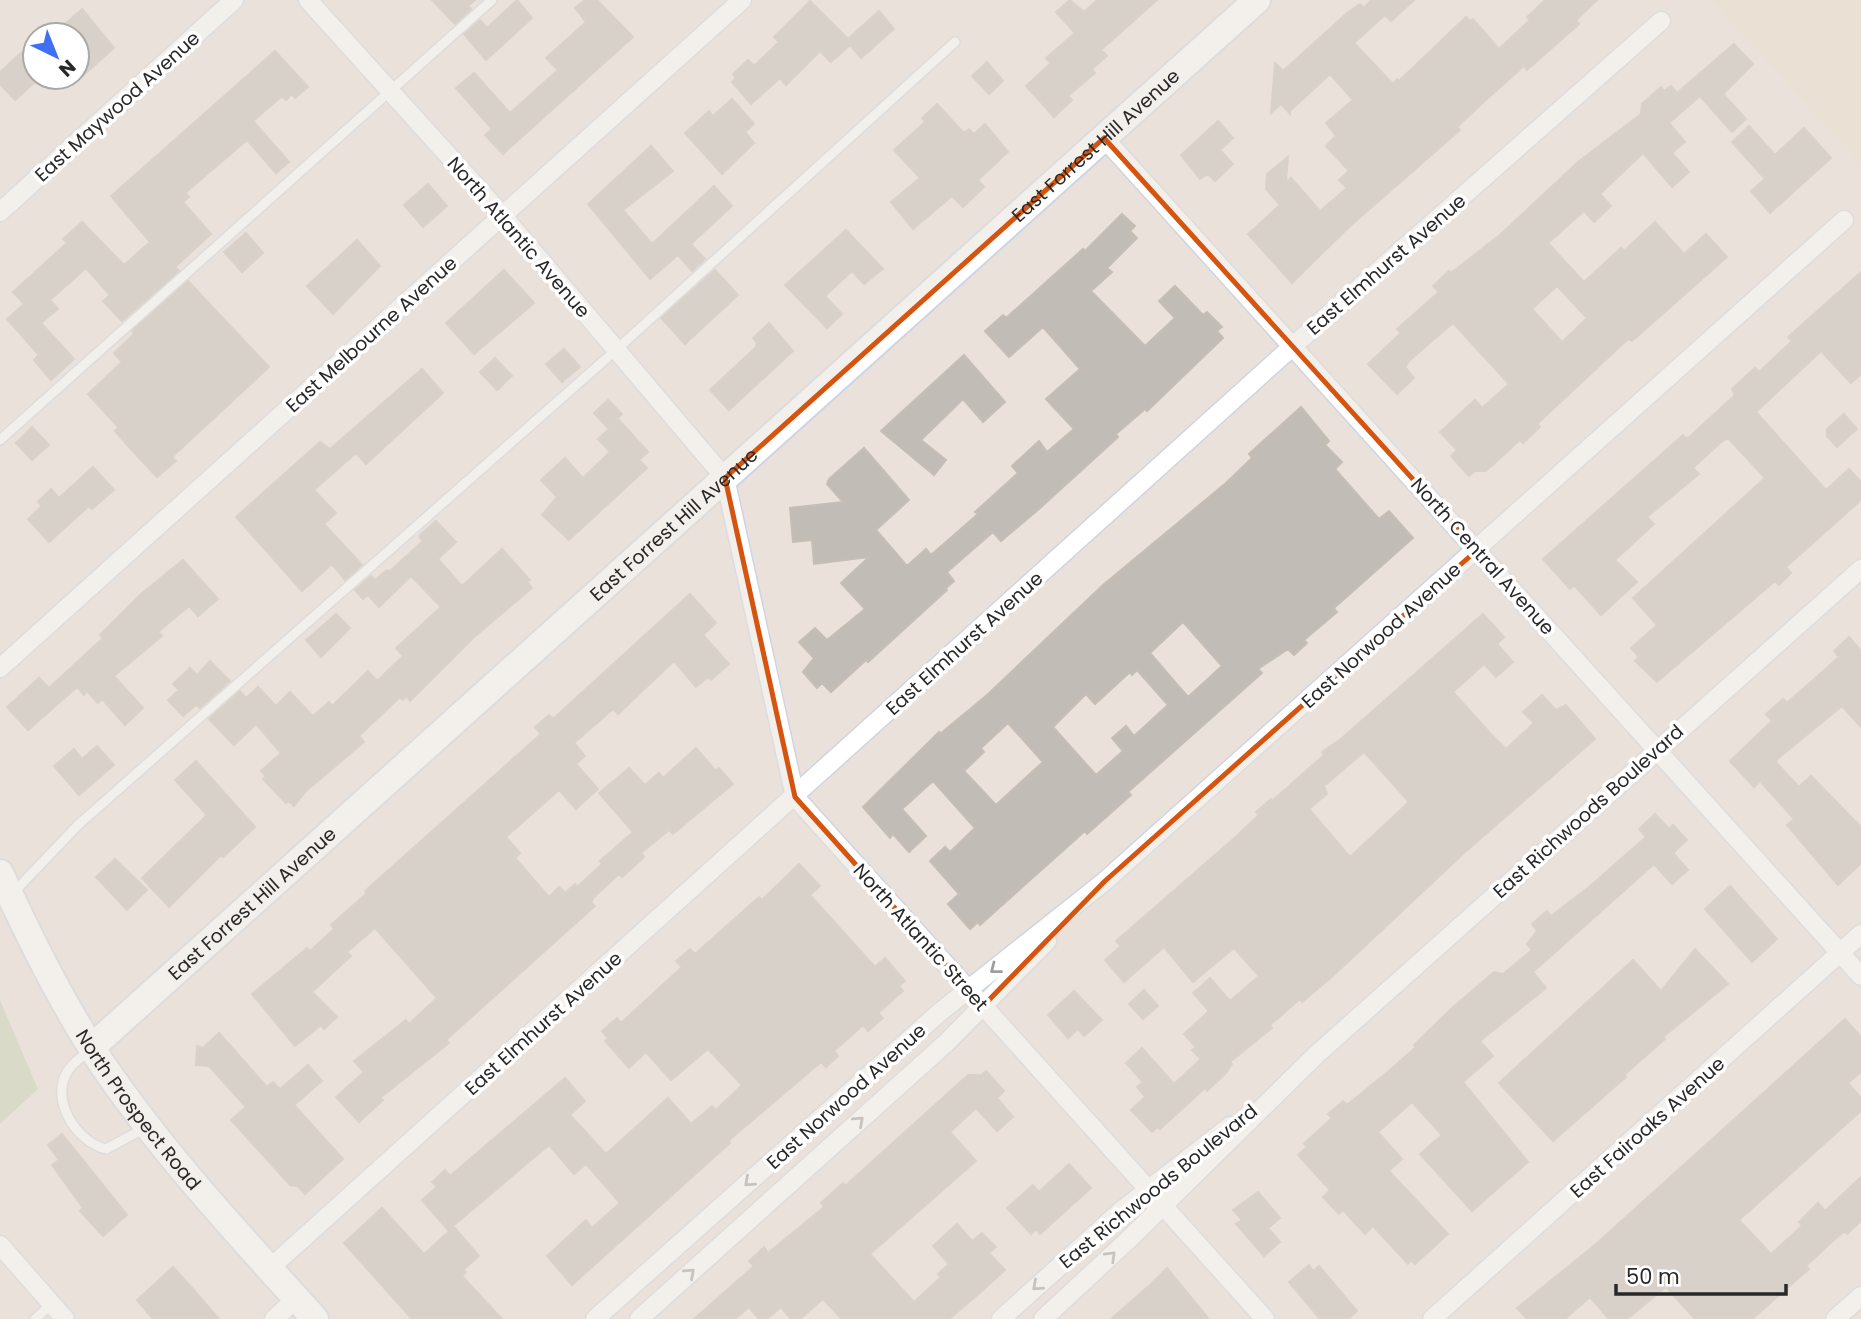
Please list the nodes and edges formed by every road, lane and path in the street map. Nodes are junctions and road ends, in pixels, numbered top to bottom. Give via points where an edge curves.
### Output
1 (234, 0) edge
2 (308, 0) edge
3 (492, 0) edge
4 (743, 0) edge
5 (1257, 0) edge
6 (1661, 21) dead end
7 (955, 42) dead end
8 (390, 91) junction
9 (1104, 138) junction
10 (0, 212) edge
11 (502, 215) junction
12 (1844, 220) dead end
13 (1293, 346) junction
14 (616, 350) junction
15 (0, 440) edge
16 (725, 478) junction
17 (1477, 550) junction
18 (1861, 569) edge
19 (0, 668) edge
20 (1658, 748) junction
21 (795, 797) junction
22 (1105, 881) junction
23 (5, 884) edge
24 (1861, 934) edge
25 (1840, 953) junction
26 (1861, 976) edge
27 (969, 990) junction
28 (983, 1006) junction
29 (92, 1047) junction
30 (1317, 1055) junction
31 (148, 1127) junction
32 (1149, 1189) junction
33 (1164, 1205) junction
34 (0, 1245) edge
35 (269, 1269) junction
36 (1861, 1296) edge
37 (296, 1298) junction
38 (52, 1304) junction
39 (35, 1319) edge
40 (65, 1319) edge
41 (274, 1319) edge
42 (315, 1319) edge
43 (595, 1319) edge
44 (639, 1319) edge
45 (1001, 1319) edge
46 (1043, 1319) edge
47 (1265, 1319) edge
48 (1432, 1319) edge
49 (1835, 1319) edge

1 - 10 street, East Maywood Avenue
2 - 8 street, North Atlantic Avenue
3 - 8 lane
4 - 11 street, East Melbourne Avenue
5 - 9 main road, East Forrest Hill Avenue
6 - 13 street, East Elmhurst Avenue
7 - 14 lane
8 - 11 street, North Atlantic Avenue
8 - 15 lane
9 - 13 street, North Central Avenue
9 - 16 main road, East Forrest Hill Avenue
11 - 14 street, North Atlantic Avenue
11 - 19 street, East Melbourne Avenue
12 - 17 street, East Norwood Avenue
13 - 17 street, North Central Avenue
13 - 21 street, East Elmhurst Avenue
14 - 16 street, North Atlantic Avenue
14 - 23 lane via 78,825
16 - 21 street, North Atlantic Street
16 - 29 main road, East Forrest Hill Avenue
17 - 20 street, North Central Avenue
17 - 22 street, East Norwood Avenue
18 - 20 street, East Richwoods Boulevard
20 - 25 street, North Central Avenue
20 - 30 street, East Richwoods Boulevard
21 - 27 street, North Atlantic Street
21 - 35 street, East Elmhurst Avenue
22 -> 27 street, East Norwood Avenue
22 - 28 street, East Norwood Avenue
23 - 29 main road, North Prospect Road
24 - 25 street, East Fairoaks Avenue
25 - 26 street, North Central Avenue
25 - 48 street, East Fairoaks Avenue
27 - 28 street, North Atlantic Street
27 -> 43 street, East Norwood Avenue
28 - 32 street, North Atlantic Street
44 -> 28 street, East Norwood Avenue
29 - 31 main road, North Prospect Road
29 - 31 lane via 66,1072 61,1099 72,1124 91,1146 106,1149
30 - 32 street, East Richwoods Boulevard
30 - 33 street, East Richwoods Boulevard
31 - 35 main road, North Prospect Road
32 - 33 street, North Atlantic Street
32 -> 45 street, East Richwoods Boulevard
46 -> 33 street, East Richwoods Boulevard
33 - 47 street, North Atlantic Street
34 - 38 street
35 - 37 main road, North Prospect Road
36 - 49 street
37 - 41 street
37 - 42 main road, North Prospect Road
38 - 39 lane
38 - 40 street

